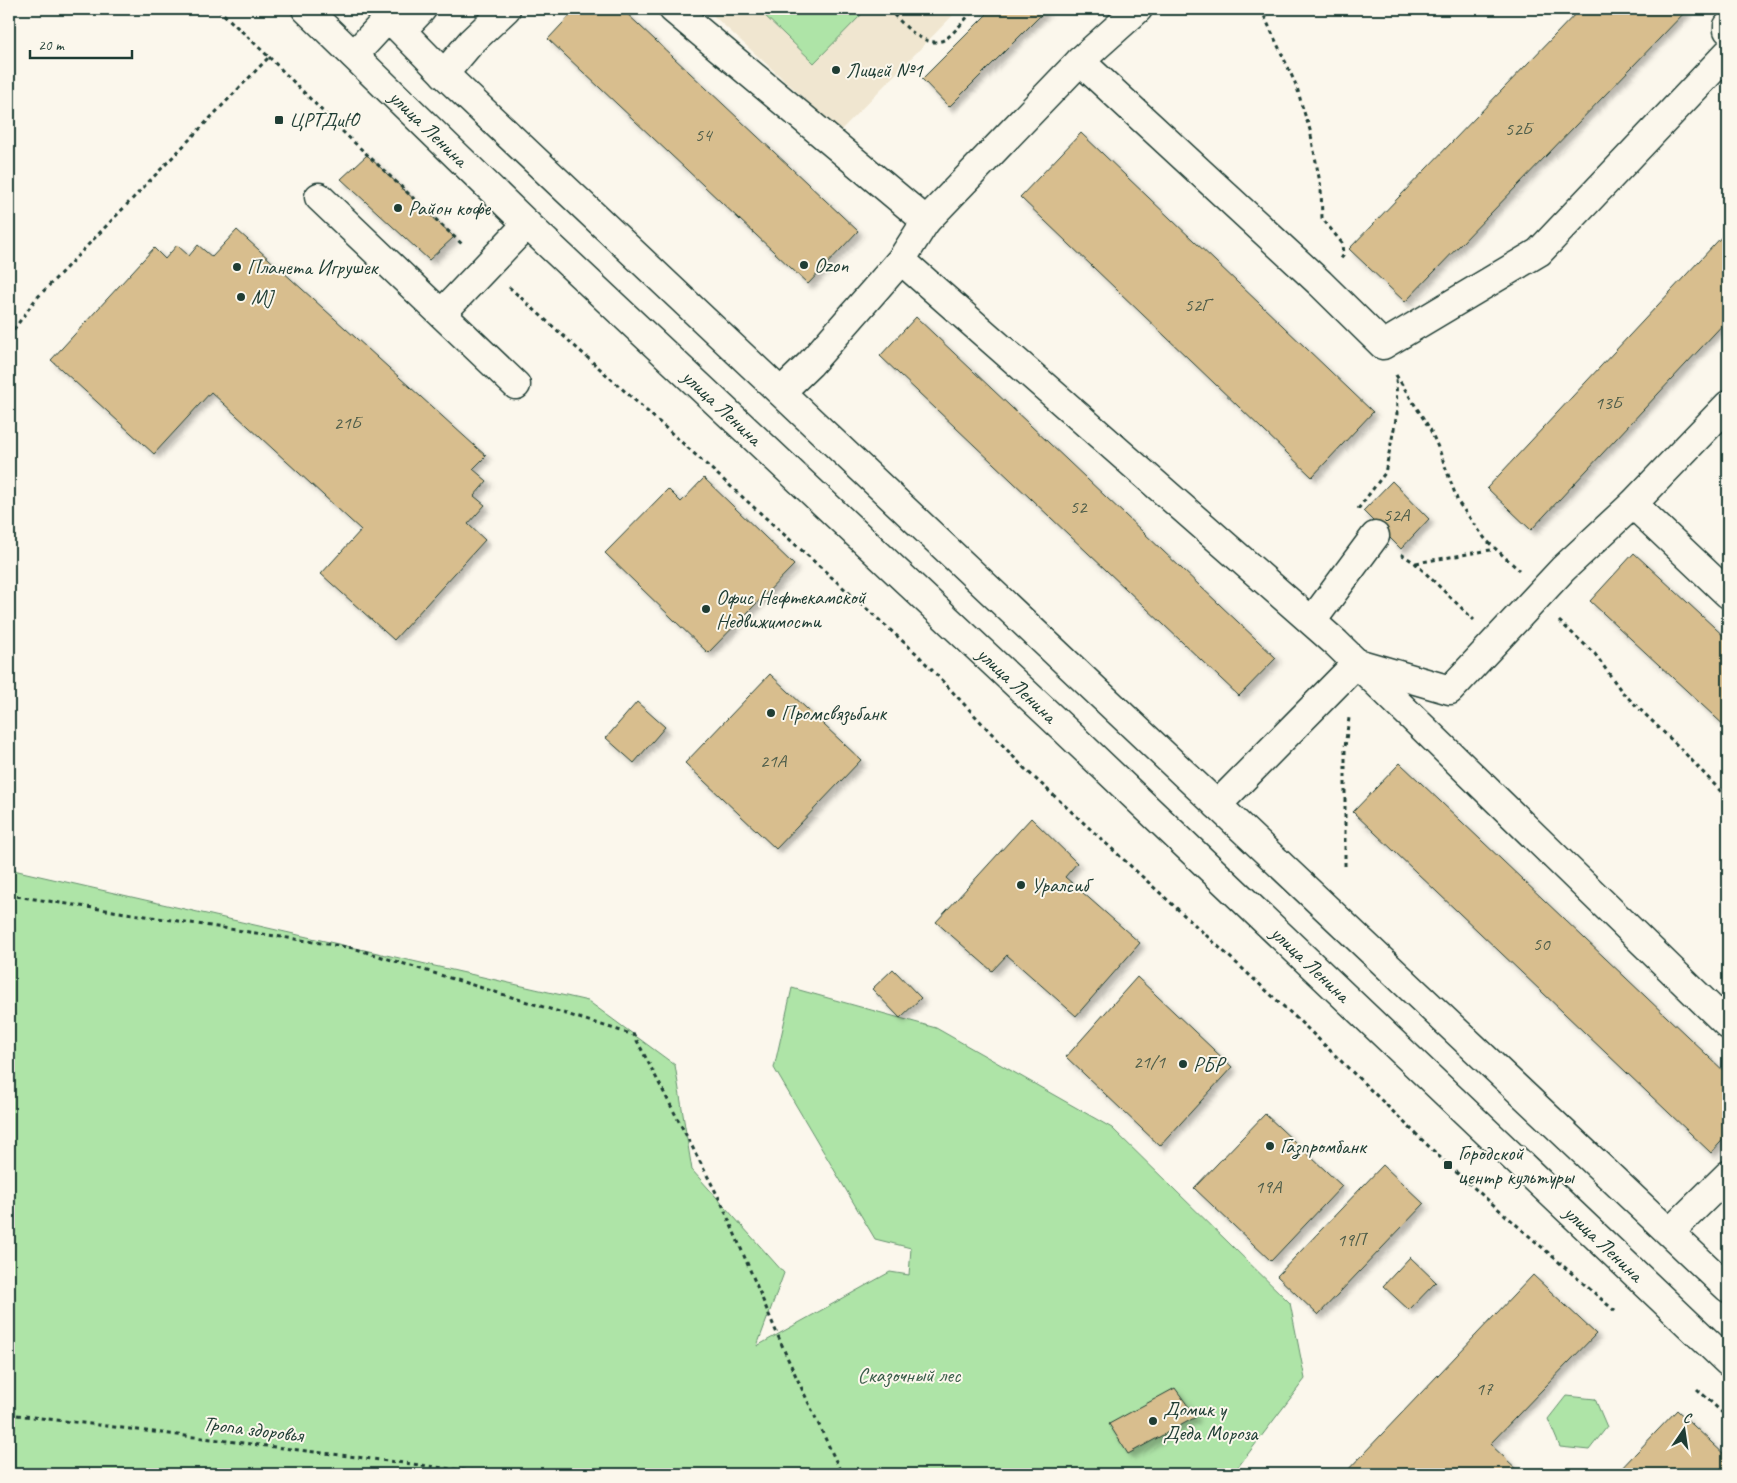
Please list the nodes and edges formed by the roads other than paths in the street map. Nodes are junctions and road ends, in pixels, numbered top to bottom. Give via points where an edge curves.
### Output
1 (306, 9) edge
2 (422, 9) edge
3 (506, 9) edge
4 (674, 9) edge
5 (1138, 9) edge
6 (390, 19) edge
7 (1728, 26) edge
8 (1728, 30) edge
9 (1728, 53) edge
10 (354, 55) junction
11 (1080, 61) junction
12 (444, 74) junction
13 (318, 197) dead end
14 (926, 221) junction
15 (527, 224) junction
16 (901, 260) junction
17 (442, 313) junction
18 (516, 385) dead end
19 (780, 392) junction
20 (1728, 404) edge
21 (1633, 504) junction
22 (1375, 536) dead end
23 (1728, 594) edge
24 (1312, 621) junction
25 (1357, 663) junction
26 (1218, 805) junction
27 (1728, 1025) edge
28 (1728, 1175) edge
29 (1670, 1232) junction
30 (1728, 1288) edge
31 (1728, 1362) edge

1 - 10 main road, улица Ленина
2 - 6 main road
3 - 12 main road via 471,42
4 - 14 main road
5 - 11 main road
6 - 10 main road
6 - 12 main road
7 - 8 main road
9 - 11 main road via 1539,252 1383,345
10 - 15 main road, улица Ленина
11 - 14 main road
12 - 19 main road
13 - 17 main road
14 - 16 main road
15 - 17 main road
15 - 31 main road, улица Ленина via 1063,728
16 - 19 main road via 810,364
16 - 24 main road
17 - 18 main road
19 - 26 main road
20 - 21 main road
21 - 23 main road
21 - 25 main road via 1563,569 1450,690
22 - 24 main road
24 - 25 main road
25 - 26 main road
25 - 27 main road
26 - 29 main road
28 - 29 main road
29 - 30 main road

